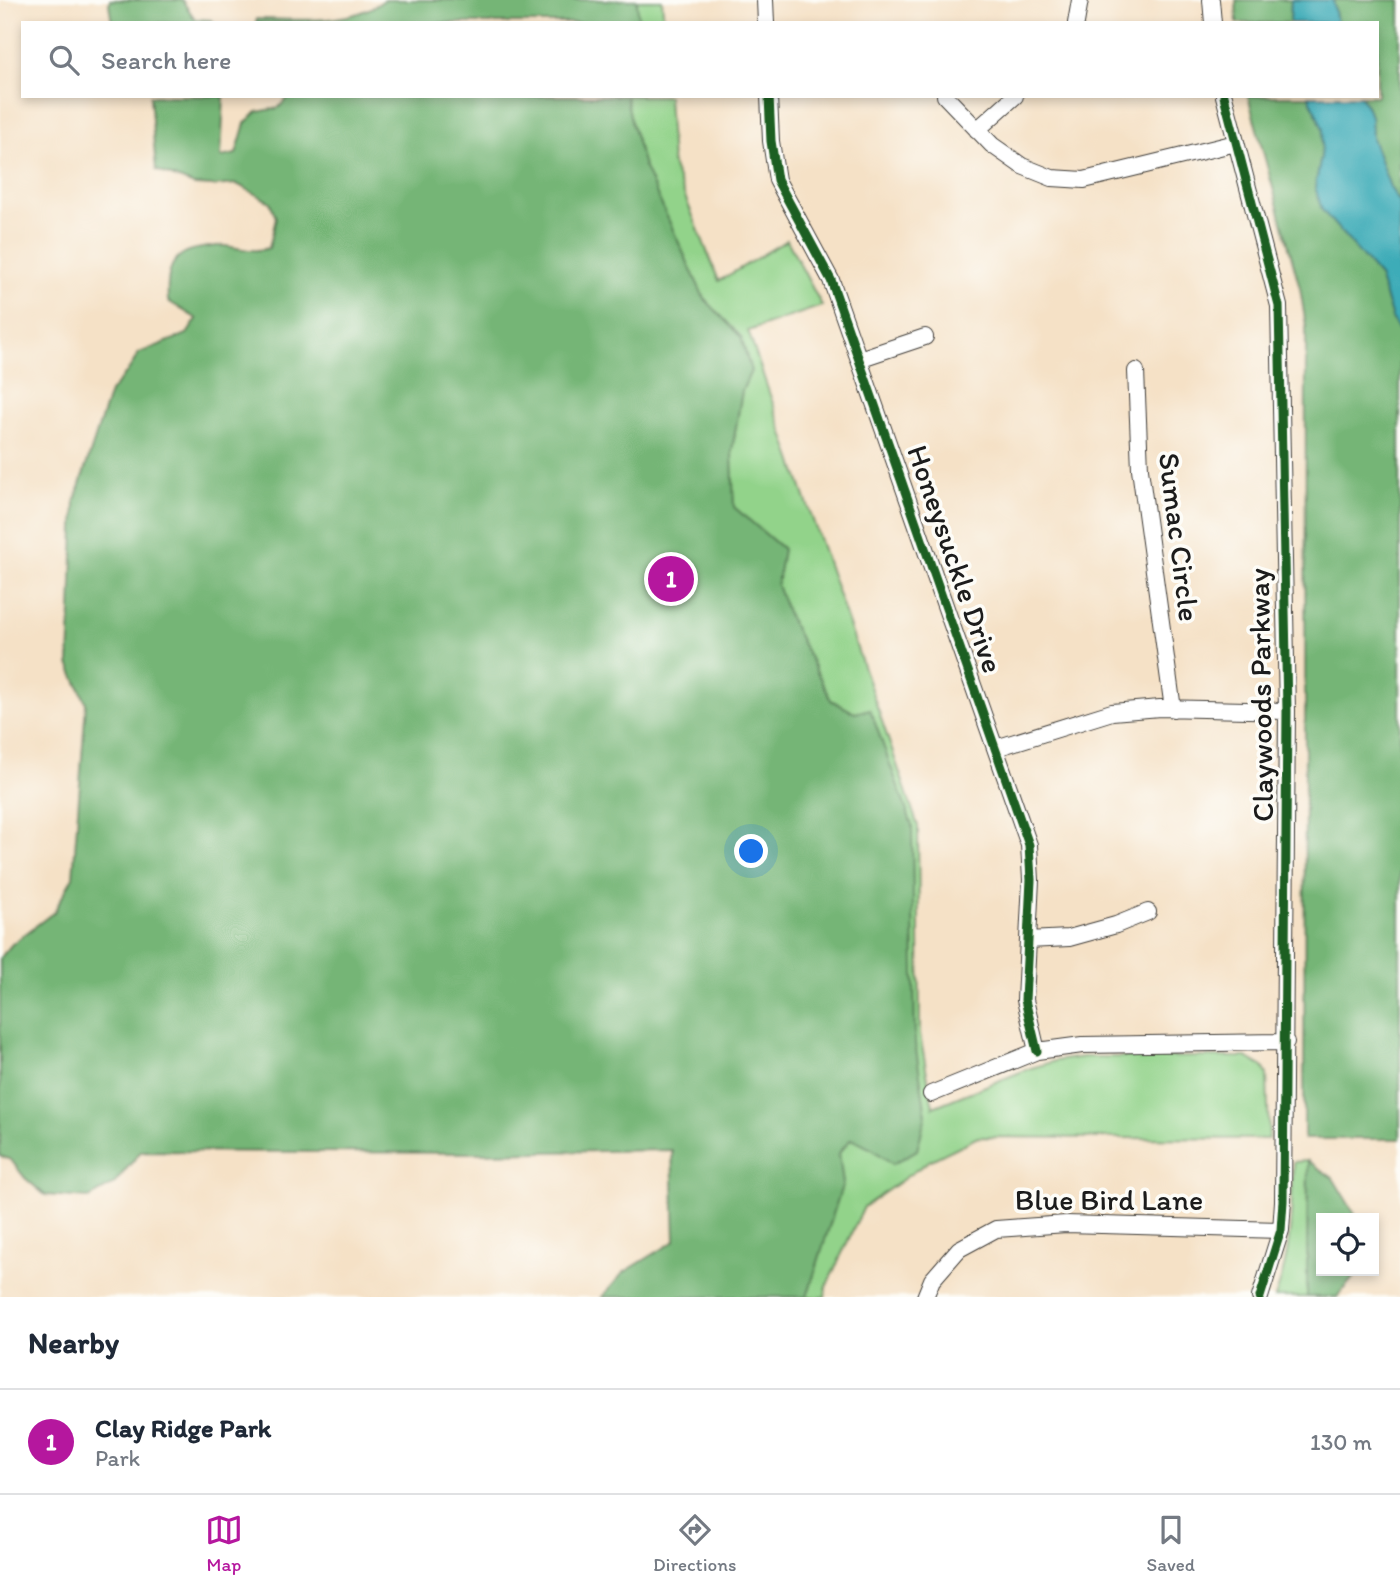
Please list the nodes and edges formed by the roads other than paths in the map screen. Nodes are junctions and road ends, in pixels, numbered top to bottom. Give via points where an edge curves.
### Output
1 (765, 0) edge
2 (1080, 0) edge
3 (1210, 0) edge
4 (765, 21) edge
5 (1076, 21) edge
6 (1213, 21) edge
7 (769, 98) edge
8 (947, 98) edge
9 (1013, 98) edge
10 (1225, 98) edge
11 (977, 130) junction
12 (1236, 143) junction
13 (925, 337) dead end
14 (859, 359) junction
15 (1136, 371) dead end
16 (1173, 709) junction
17 (1287, 710) junction
18 (996, 748) junction
19 (1148, 912) dead end
20 (1028, 940) junction
21 (1286, 1042) junction
22 (1037, 1051) junction
23 (931, 1094) dead end
24 (1280, 1230) junction
25 (925, 1297) edge
26 (1260, 1297) edge

1 - 4 street
2 - 5 street
3 - 6 street
7 - 14 street, Honeysuckle Drive via 777,180 831,280
8 - 11 street
9 - 11 street
10 - 12 street, Claywoods Parkway
11 - 12 street via 1022,166 1052,178 1084,180
12 - 17 street, Claywoods Parkway via 1279,306
13 - 14 street
14 - 18 street, Honeysuckle Drive
15 - 16 street, Sumac Circle via 1140,469
16 - 17 street
16 - 18 street via 1112,712
17 - 21 street, Claywoods Parkway
18 - 20 street, Honeysuckle Drive via 1029,845
19 - 20 street via 1069,938
20 - 22 street, Honeysuckle Drive via 1025,1000
21 - 22 street via 1082,1045
21 - 24 street, Claywoods Parkway
22 - 23 street
24 - 25 street, Blue Bird Lane via 1066,1224 996,1229 960,1249 932,1280
24 - 26 street, Claywoods Parkway

